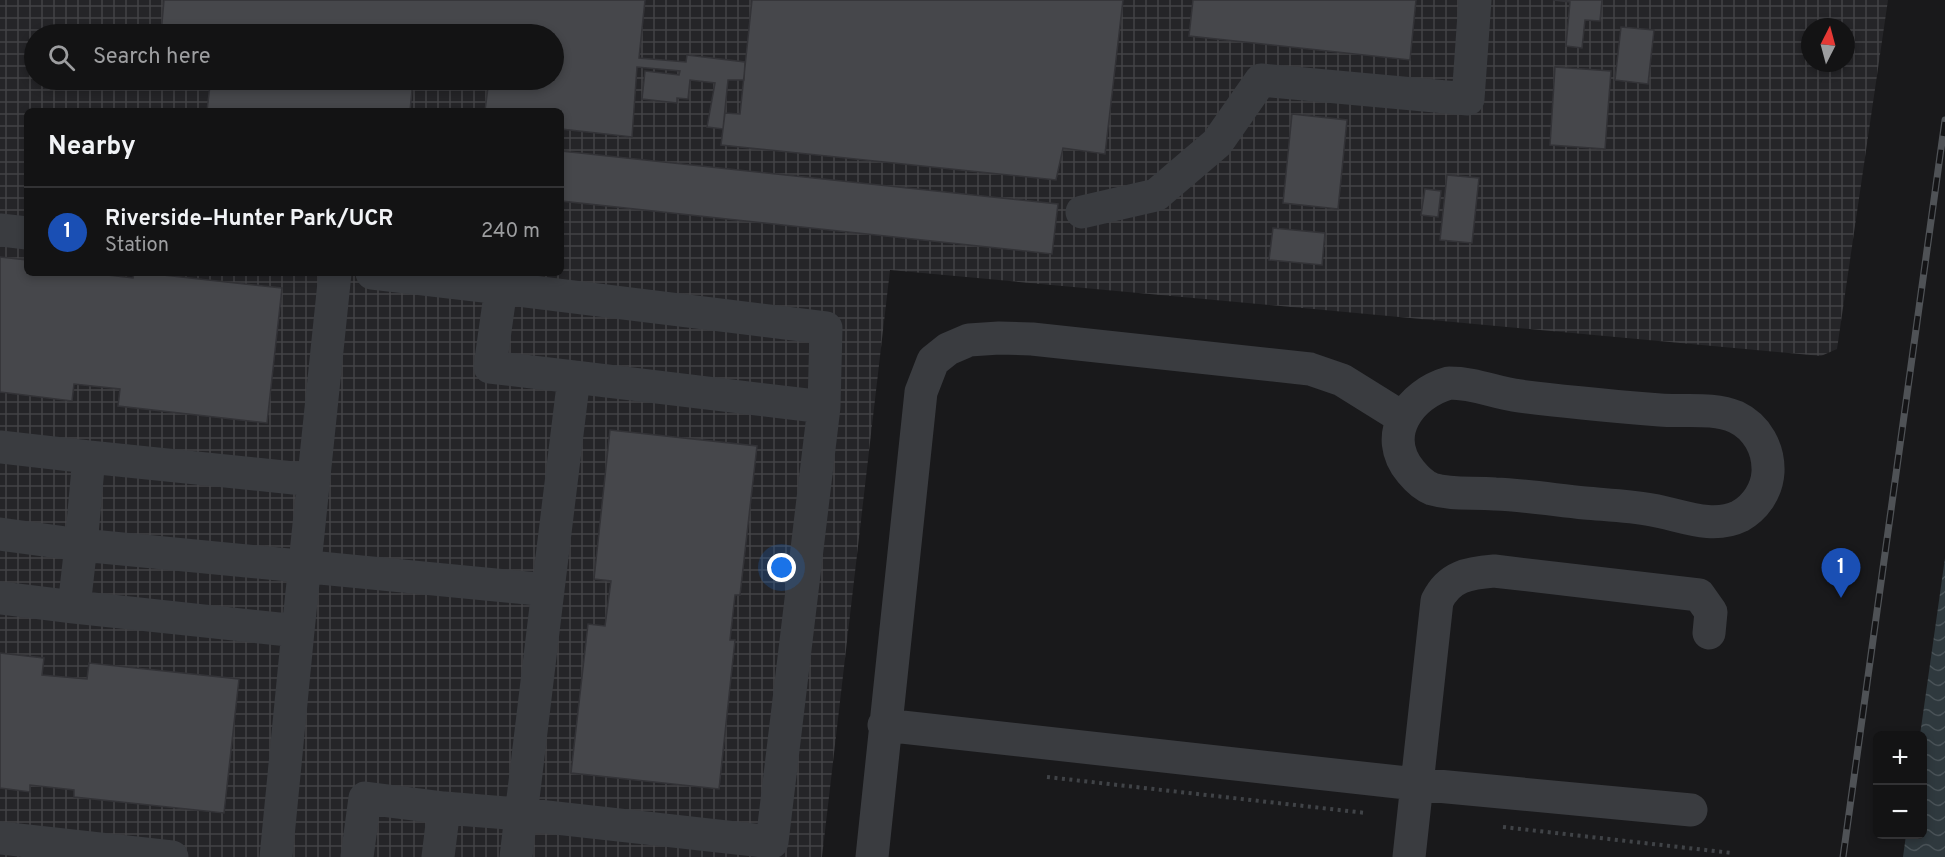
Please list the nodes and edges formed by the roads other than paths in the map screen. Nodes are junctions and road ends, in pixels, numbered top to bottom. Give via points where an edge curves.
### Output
1 (1475, 0) edge
2 (1082, 212) dead end
3 (0, 230) edge
4 (24, 233) edge
5 (335, 276) edge
6 (398, 276) edge
7 (501, 288) junction
8 (574, 376) junction
9 (824, 407) junction
10 (1402, 418) junction
11 (0, 447) edge
12 (89, 457) junction
13 (313, 480) junction
14 (0, 534) edge
15 (81, 545) junction
16 (303, 567) junction
17 (548, 590) junction
18 (0, 598) edge
19 (74, 607) junction
20 (298, 631) junction
21 (1709, 633) dead end
22 (884, 725) junction
23 (1416, 784) junction
24 (444, 808) junction
25 (1690, 810) dead end
26 (520, 814) junction
27 (0, 838) edge
28 (172, 857) edge
29 (276, 857) edge
30 (357, 857) edge
31 (438, 857) edge
32 (516, 857) edge
33 (872, 857) edge
34 (1409, 857) edge

1 - 2 lane via 1468,99 1261,80 1217,143 1156,195
3 - 4 lane
5 - 13 lane
6 - 7 lane
7 - 8 lane via 490,367
7 - 9 lane via 826,328
8 - 9 lane
8 - 17 lane
9 - 26 lane via 772,842
10 - 10 lane via 1399,434 1406,466 1430,488 1459,494 1651,510 1714,522 1731,520 1755,505 1768,474 1768,458 1761,439 1736,417 1717,412 1517,396 1472,383 1449,383 1424,393
10 - 22 lane via 1342,380 1310,369 1032,339 969,340 948,349 933,361 921,392
11 - 12 lane
12 - 13 lane
12 - 15 lane
13 - 16 lane
14 - 15 lane
15 - 16 lane
15 - 19 lane
16 - 17 lane
16 - 20 lane
17 - 26 lane
18 - 19 lane
19 - 20 lane
20 - 29 lane
21 - 23 lane via 1711,612 1699,595 1494,570 1463,574 1442,589 1437,601
22 - 23 lane
22 - 33 lane
23 - 25 lane
23 - 34 lane
24 - 26 lane
24 - 30 lane via 364,798
24 - 31 lane
26 - 32 lane
27 - 28 lane

